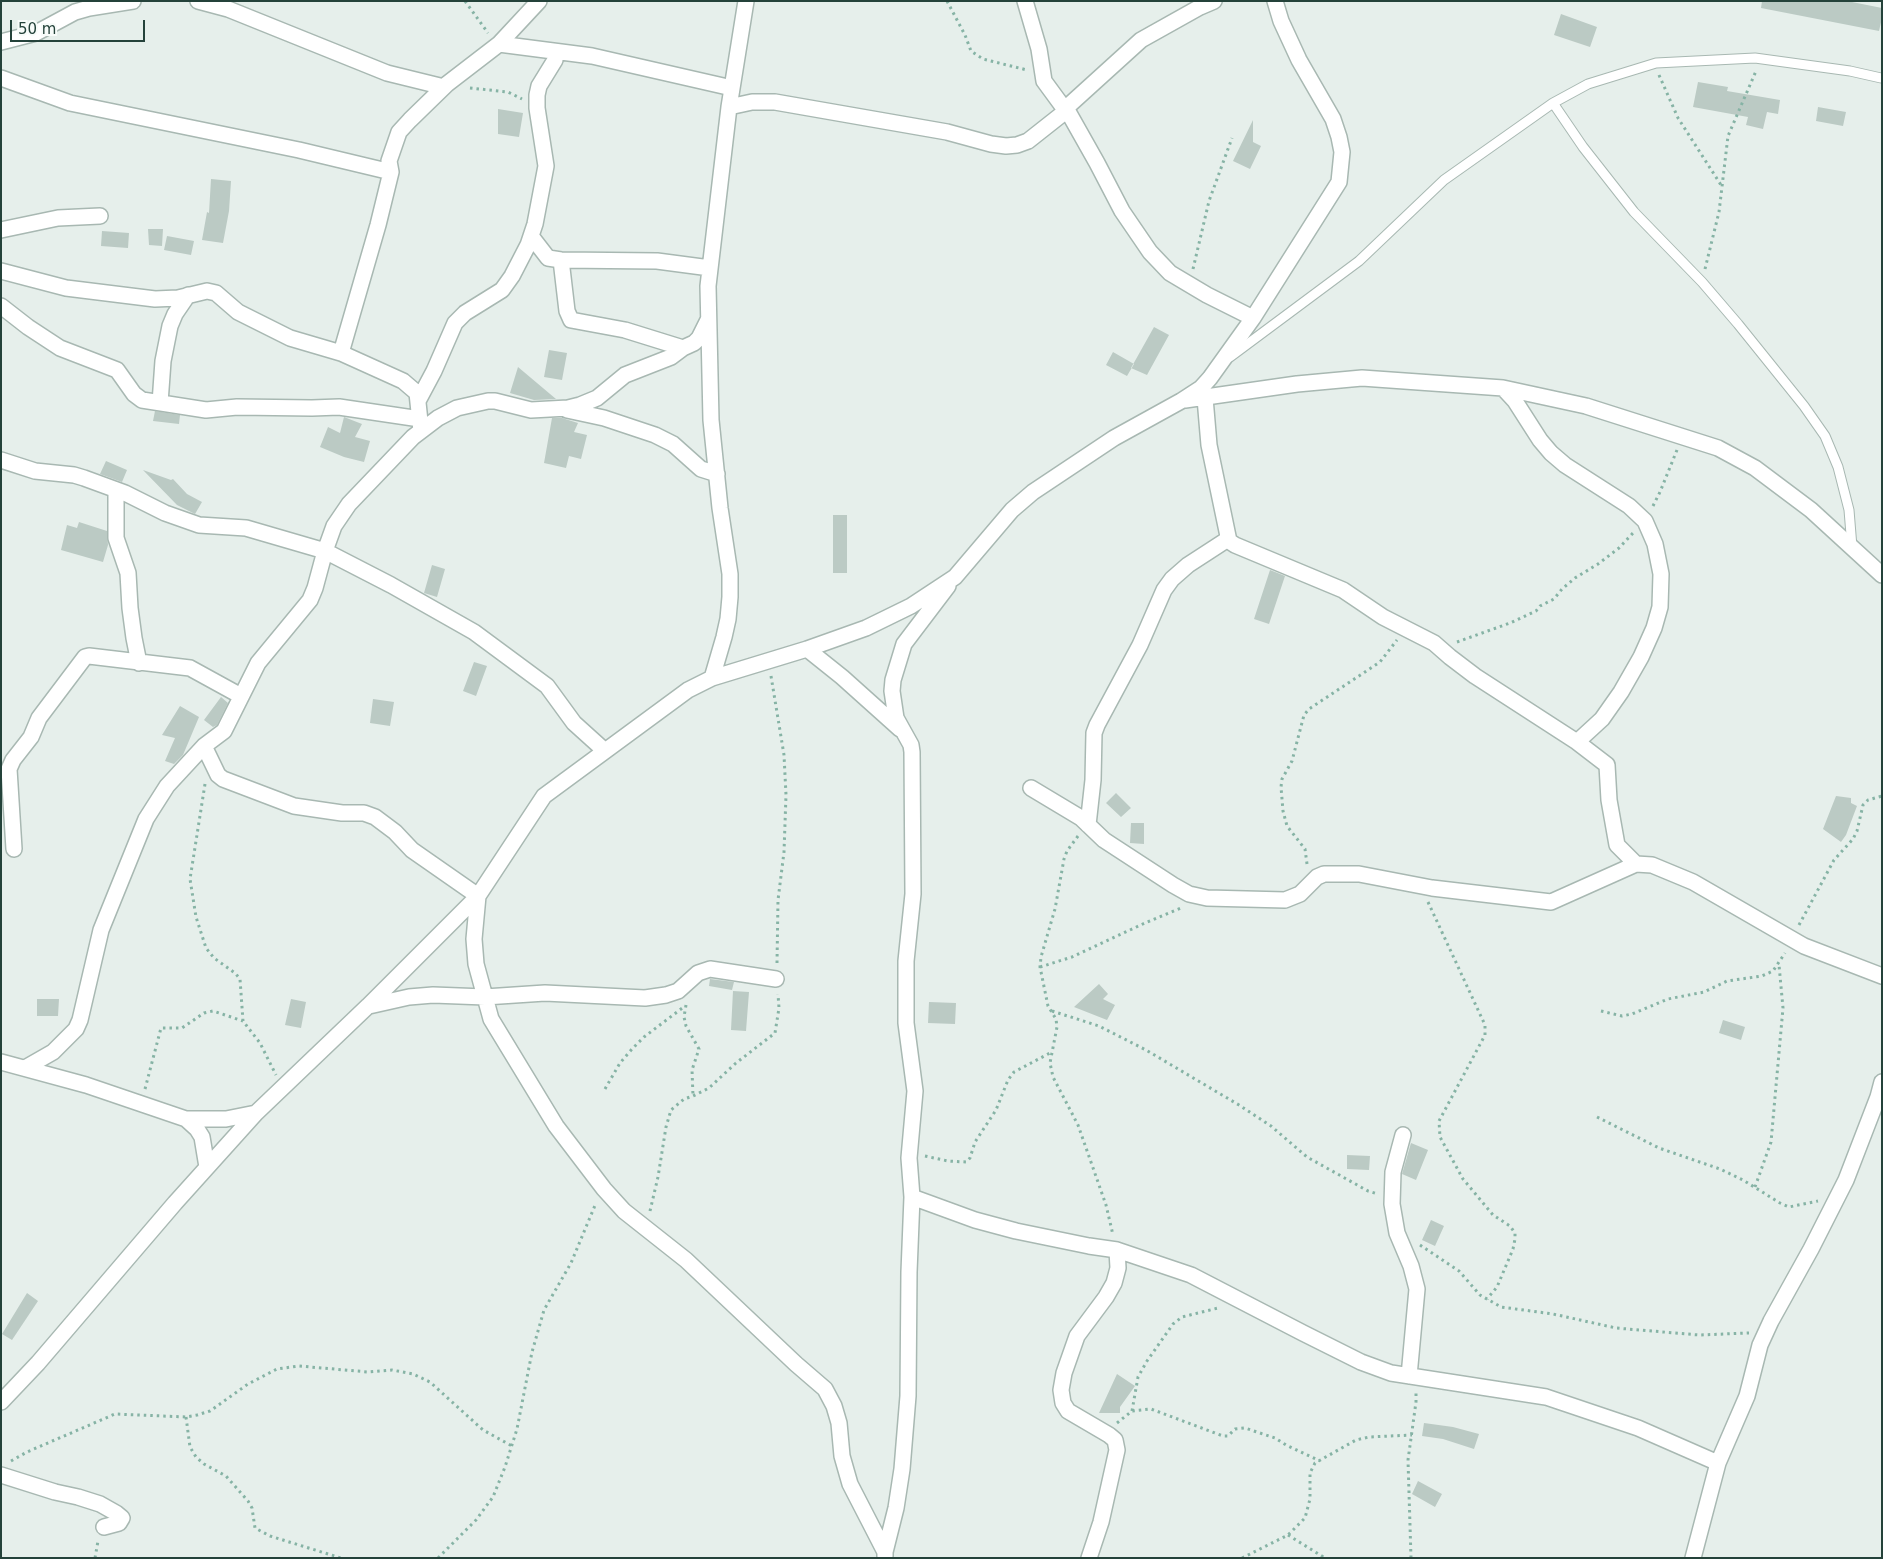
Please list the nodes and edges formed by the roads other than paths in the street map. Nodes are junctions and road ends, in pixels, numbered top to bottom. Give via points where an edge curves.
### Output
1 (133, 1) edge
2 (198, 1) edge
3 (539, 1) edge
4 (746, 1) edge
5 (1025, 1) edge
6 (1214, 1) edge
7 (1275, 1) edge
8 (1, 42) edge
9 (499, 44) junction
10 (555, 52) junction
11 (1, 78) edge
12 (1881, 78) edge
13 (446, 85) junction
14 (732, 88) junction
15 (1553, 103) junction
16 (729, 107) junction
17 (1066, 109) junction
18 (392, 172) junction
19 (100, 216) dead end
20 (1, 230) edge
21 (531, 236) junction
22 (561, 260) junction
23 (710, 268) junction
24 (1, 272) edge
25 (188, 296) junction
26 (1, 306) edge
27 (1253, 318) junction
28 (708, 320) junction
29 (683, 348) junction
30 (341, 353) junction
31 (1218, 366) junction
32 (1503, 388) junction
33 (1205, 398) junction
34 (418, 401) junction
35 (1181, 401) junction
36 (160, 403) junction
37 (561, 409) junction
38 (420, 425) junction
39 (1, 460) edge
40 (717, 474) junction
41 (116, 490) junction
42 (1228, 539) junction
43 (1852, 547) junction
44 (325, 551) junction
45 (1882, 576) edge
46 (955, 577) junction
47 (807, 649) junction
48 (139, 663) junction
49 (712, 678) junction
50 (241, 696) junction
51 (905, 734) junction
52 (1577, 742) junction
53 (605, 750) junction
54 (207, 752) junction
55 (1031, 788) dead end
56 (1088, 825) junction
57 (14, 849) dead end
58 (1636, 864) junction
59 (478, 896) junction
60 (1882, 976) edge
61 (776, 979) dead end
62 (456, 996) junction
63 (485, 997) junction
64 (368, 1006) junction
65 (491, 1019) junction
66 (1, 1062) edge
67 (25, 1068) junction
68 (1882, 1082) edge
69 (256, 1113) junction
70 (186, 1119) junction
71 (1404, 1135) dead end
72 (207, 1167) junction
73 (912, 1197) junction
74 (1116, 1250) junction
75 (1412, 1376) junction
76 (1, 1402) edge
77 (1718, 1463) junction
78 (6, 1468) edge
79 (104, 1526) dead end
80 (885, 1555) edge
81 (1089, 1558) edge
82 (1694, 1558) edge

1 - 8 street via 76,12 36,33
2 - 13 street via 228,9 387,73
3 - 9 street
4 - 14 street
5 - 17 street via 1044,81
6 - 17 street via 1140,40
7 - 27 street via 1299,60 1333,119 1342,152 1339,182
9 - 10 street
9 - 13 street
10 - 14 street via 592,56
10 - 21 street via 555,60 537,95 546,166
11 - 18 street via 70,103
12 - 15 lane via 1762,59 1656,63 1588,84
13 - 18 street via 399,132 389,161
14 - 16 street
15 - 31 lane via 1444,180 1358,262
15 - 43 lane via 1634,212 1738,324 1825,436 1838,467 1849,510
16 - 17 street via 758,101 775,102 947,132 1006,146 1028,141
16 - 23 street
17 - 27 street via 1122,211 1150,252 1170,273
18 - 30 street
19 - 20 street via 58,218
21 - 22 street via 548,258
21 - 34 street via 502,290 455,323
22 - 23 street via 657,261
22 - 29 street via 567,311 572,320 625,330
23 - 28 street
24 - 25 street via 95,293 154,299
25 - 30 street via 210,291 238,312 290,338
25 - 36 street via 170,326
26 - 36 street via 60,348 117,370 137,398
27 - 31 street
28 - 29 street via 697,341
28 - 40 street via 711,420
29 - 37 street via 671,357 625,375 597,398
30 - 34 street via 404,381 415,389
31 - 35 street via 1201,388
32 - 33 street via 1362,378
32 - 43 street via 1586,406 1718,448 1755,468 1811,510
32 - 52 street via 1551,452 1565,465 1629,506 1645,521 1655,544 1661,574 1660,608 1654,628 1621,692 1602,720
33 - 35 street
33 - 42 street via 1209,445
34 - 38 street
35 - 46 street via 1114,438 1033,492 1012,510
36 - 38 street via 206,410 339,406
37 - 38 street via 531,410 488,401 457,408
37 - 40 street via 604,418 655,435 673,444 702,469
38 - 44 street via 349,504 334,526
39 - 41 street via 35,471 74,475
40 - 49 street via 730,597 724,637
41 - 44 street via 199,525 246,528
41 - 48 street via 117,544 128,573
42 - 52 street via 1235,545 1343,590 1383,617 1434,643 1475,676
42 - 56 street via 1188,565 1164,590 1140,644 1097,724
43 - 45 street
44 - 50 street via 310,600 264,654
44 - 53 street via 391,584 474,632 547,686 574,723
46 - 47 street via 910,606 866,628
46 - 51 street via 904,644 894,674 894,710
47 - 49 street
47 - 51 street
48 - 50 street via 190,668
48 - 57 street via 85,657 39,718 31,737 9,769
49 - 53 street via 688,690
50 - 54 street via 224,730
51 - 73 street via 911,745 912,774 913,894 906,961 906,1023 915,1091 909,1158
52 - 58 street via 1607,765 1617,845
53 - 59 street via 544,796
54 - 59 street via 218,775 224,780 308,809 364,813 375,817 412,850
54 - 67 street via 167,786 146,820 101,930 76,1029 53,1052
55 - 56 street
56 - 58 street via 1119,851 1173,885 1189,894 1207,898 1285,900 1300,894 1324,874 1359,874 1420,886 1551,902
58 - 60 street via 1652,866 1693,882 1804,946
59 - 63 street via 474,939 476,964
59 - 64 street
61 - 63 street via 710,969 698,973 678,992 645,998 545,993
62 - 63 street
62 - 64 street via 433,995
62 - 65 street
63 - 65 street
64 - 69 street
65 - 80 street via 556,1126 604,1189 624,1211 686,1260 824,1389 839,1423 842,1456 850,1484
66 - 67 street
67 - 70 street
68 - 77 street via 1846,1180 1760,1345 1747,1396
69 - 70 street via 226,1119
69 - 72 street
70 - 72 street via 202,1137
71 - 75 street via 1393,1172 1392,1198 1397,1233 1417,1289
72 - 76 street
73 - 74 street via 1016,1231
73 - 80 street via 908,1396 902,1469
74 - 75 street via 1191,1275 1361,1362 1391,1373
74 - 81 street via 1118,1268 1114,1283 1077,1336 1060,1390 1068,1411 1105,1432 1115,1440 1118,1450
75 - 77 street via 1546,1397 1638,1428
77 - 82 street
78 - 79 street via 55,1492 100,1504 122,1518 119,1523

